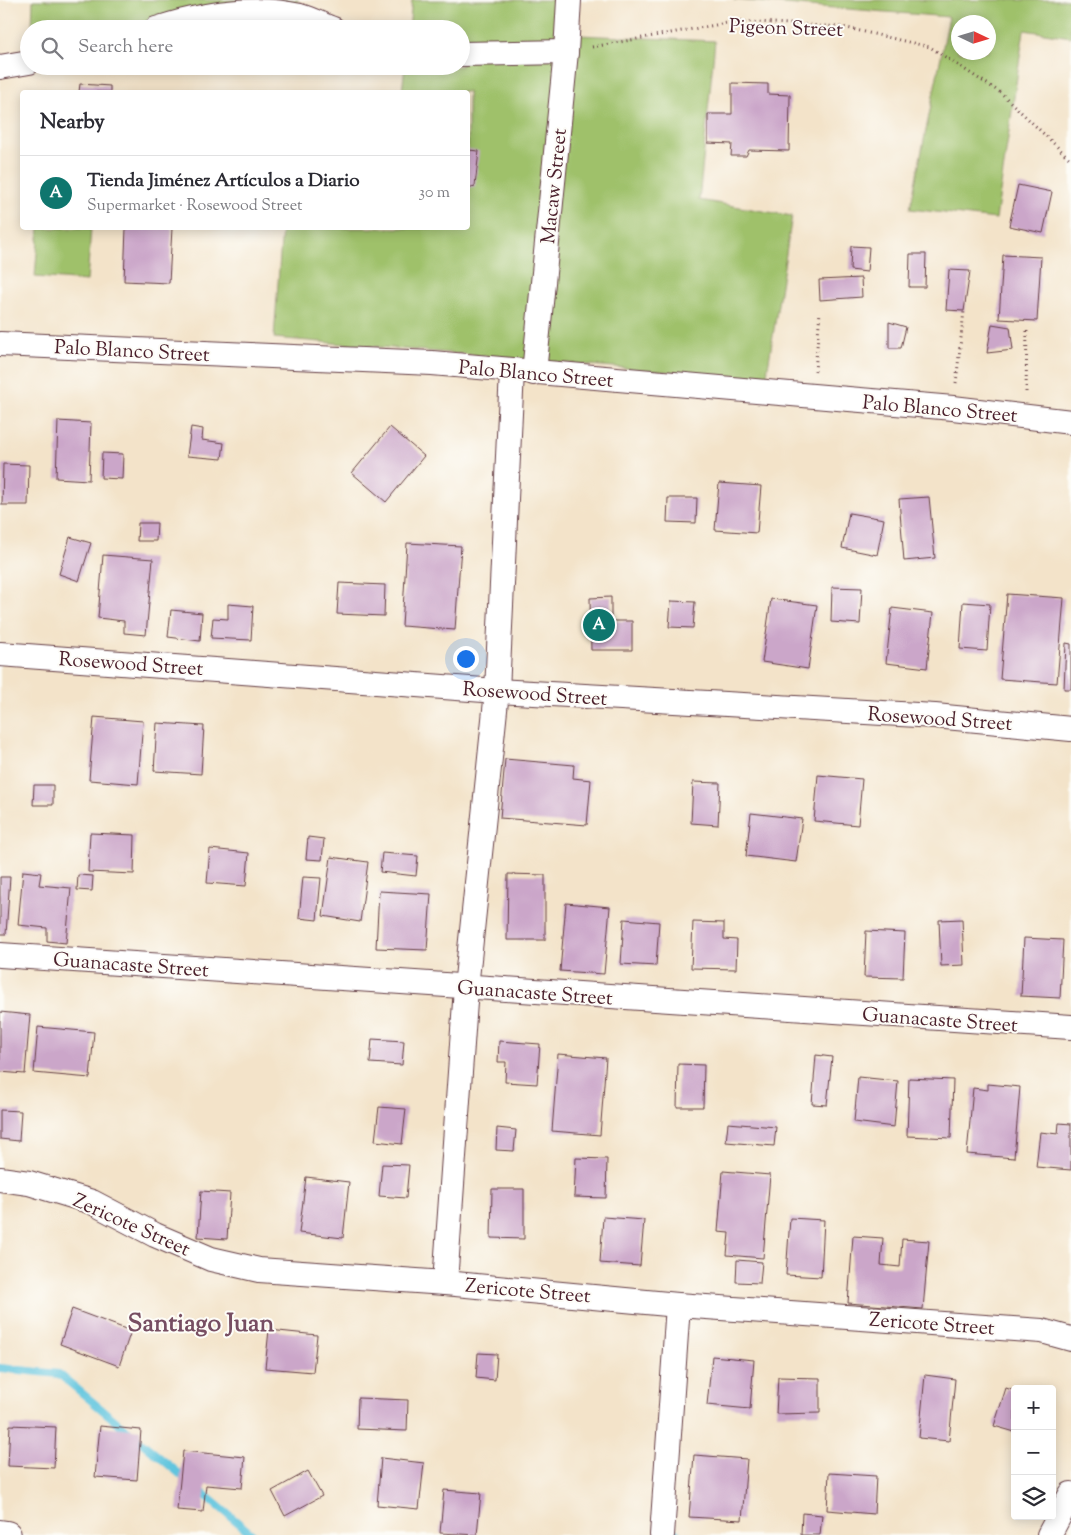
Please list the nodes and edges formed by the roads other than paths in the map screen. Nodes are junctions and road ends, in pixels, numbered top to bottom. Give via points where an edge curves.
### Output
1 (569, 0) edge
2 (184, 20) edge
3 (310, 20) edge
4 (566, 52) junction
5 (470, 54) edge
6 (20, 63) edge
7 (0, 66) edge
8 (0, 344) edge
9 (523, 372) junction
10 (1071, 422) edge
11 (0, 654) edge
12 (497, 691) junction
13 (1071, 729) edge
14 (0, 955) edge
15 (466, 988) junction
16 (1071, 1028) edge
17 (0, 1179) edge
18 (445, 1283) junction
19 (678, 1305) junction
20 (1071, 1339) edge
21 (1071, 1494) edge
22 (0, 1534) edge
23 (7, 1535) edge
24 (662, 1535) edge
25 (1049, 1535) edge

1 - 4 street, Macaw Street
2 - 3 street via 246,10
4 - 5 street
4 - 9 street, Macaw Street
6 - 7 street
8 - 9 street, Palo Blanco Street via 432,363
9 - 10 street, Palo Blanco Street via 953,408
9 - 12 street, Macaw Street
11 - 12 street, Rosewood Street
12 - 13 street, Rosewood Street via 935,716
12 - 15 street, Macaw Street
14 - 15 street, Guanacaste Street
15 - 16 street, Guanacaste Street
15 - 18 street, Macaw Street
17 - 18 street, Zericote Street via 29,1183 92,1202 155,1235 211,1259 259,1270
18 - 19 street, Zericote Street
19 - 20 street, Zericote Street via 1042,1331
19 - 24 street
21 - 25 street
22 - 23 street

